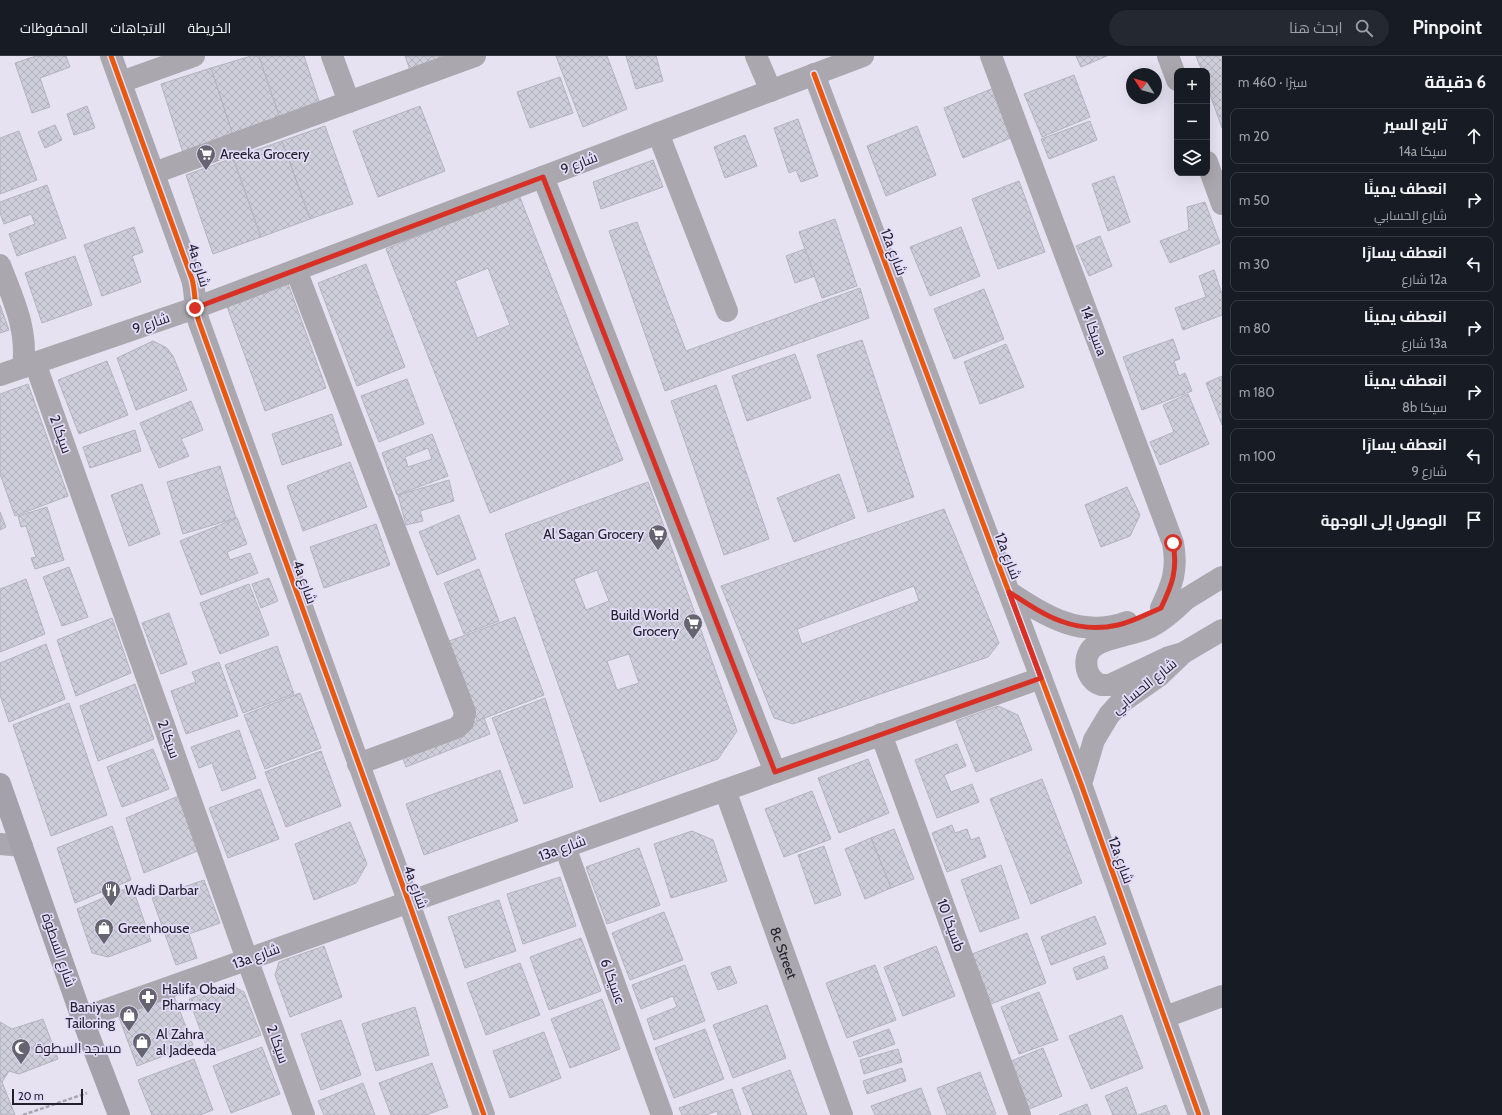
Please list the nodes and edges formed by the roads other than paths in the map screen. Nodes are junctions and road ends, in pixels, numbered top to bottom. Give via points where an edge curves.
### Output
1 (111, 56) edge
2 (194, 56) edge
3 (332, 56) edge
4 (475, 56) edge
5 (756, 56) edge
6 (863, 56) edge
7 (991, 56) edge
8 (1168, 56) edge
9 (1174, 72) edge
10 (814, 74) junction
11 (121, 82) junction
12 (771, 91) junction
13 (349, 102) junction
14 (658, 133) junction
15 (1210, 170) edge
16 (154, 172) junction
17 (543, 177) junction
18 (1222, 204) edge
19 (0, 265) edge
20 (296, 270) junction
21 (195, 308) junction
22 (727, 311) dead end
23 (29, 365) junction
24 (0, 374) edge
25 (1222, 578) edge
26 (1009, 592) junction
27 (1186, 599) junction
28 (1161, 608) junction
29 (1222, 630) edge
30 (1183, 654) junction
31 (1041, 678) junction
32 (881, 734) junction
33 (358, 764) junction
34 (775, 772) junction
35 (0, 784) edge
36 (1081, 784) junction
37 (725, 790) junction
38 (0, 844) edge
39 (22, 846) junction
40 (565, 847) junction
41 (409, 902) junction
42 (247, 960) junction
43 (1222, 996) edge
44 (1165, 1017) junction
45 (82, 1018) junction
46 (119, 1115) edge
47 (304, 1115) edge
48 (484, 1115) edge
49 (662, 1115) edge
50 (842, 1115) edge
51 (1020, 1115) edge
52 (1199, 1115) edge

1 - 11 street, 4a شارع
2 - 11 street
3 - 13 street
4 - 13 street
5 - 12 street
6 - 10 street, شارع 9
7 - 28 street, سيكا 14a via 1173,543 1174,575
8 - 9 street
10 - 12 street, شارع 9
10 - 26 street, 12a شارع
11 - 16 street, 4a شارع
12 - 14 street, شارع 9
13 - 16 street
14 - 17 street, شارع 9
14 - 22 street
15 - 18 street
16 - 21 street, 4a شارع via 192,279 196,298
17 - 20 street, شارع 9
17 - 34 street
19 - 23 street, سيكا 2 via 20,321 24,355
20 - 21 street, شارع 9
20 - 33 street via 465,712 463,722 456,728
21 - 23 street, شارع 9
21 - 33 street, 4a شارع
23 - 24 street, شارع 9
23 - 42 street, سيكا 2
25 - 27 street
26 - 28 street via 1040,612 1078,627 1099,628 1119,625
26 - 31 street, 12a شارع
27 - 28 street
27 - 30 street via 1175,610 1148,628 1096,645 1089,652 1086,661 1087,671 1092,679 1101,685 1110,685
29 - 30 street, شارع الحسابي
30 - 36 street, شارع الحسابي via 1108,715 1094,740
31 - 32 street, 13a شارع
31 - 36 street, 12a شارع
32 - 34 street, 13a شارع
32 - 51 street, سيكا 10b
33 - 41 street, 4a شارع
34 - 37 street, 13a شارع
35 - 39 main road, شارع السطوة
36 - 44 street, 12a شارع
37 - 40 street, 13a شارع
37 - 50 street, 8c Street
38 - 39 street
39 - 45 main road, شارع السطوة
40 - 41 street, 13a شارع
40 - 49 street, سيكا 6c
41 - 42 street, 13a شارع
41 - 48 street, 4a شارع
42 - 45 street, 13a شارع
42 - 47 street, سيكا 2
43 - 44 street
44 - 52 street, 12a شارع
45 - 46 main road, شارع السطوة

